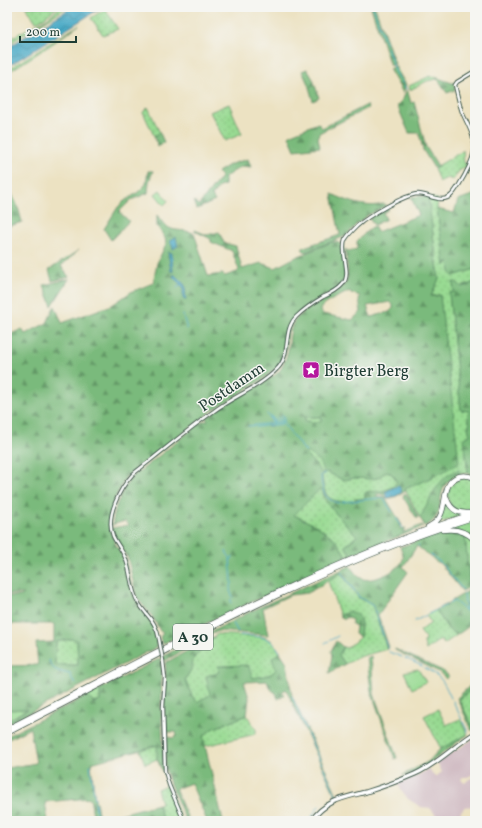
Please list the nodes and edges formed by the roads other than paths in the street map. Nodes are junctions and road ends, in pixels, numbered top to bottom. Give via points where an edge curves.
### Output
1 (475, 71) edge
2 (475, 478) edge
3 (446, 489) junction
4 (475, 513) edge
5 (475, 517) edge
6 (430, 530) junction
7 (422, 533) junction
8 (475, 540) edge
9 (7, 729) edge
10 (7, 733) edge
11 (475, 733) edge
12 (184, 821) edge
13 (310, 821) edge

1 - 12 street, Postdamm, bridge via 455,85 461,108 470,127 474,151 454,192 449,198 444,199 414,195 375,213 350,233 345,242 345,283 307,307 293,320 288,330 286,352 278,368 214,411 133,474 113,509 113,537 127,562 135,598 152,620 159,639 165,678 165,771
2 - 3 highway via 457,477
3 - 4 highway via 447,501 453,509 460,513
3 - 6 highway via 440,515
4 - 6 highway, A 30
5 - 6 highway, A 30
6 - 7 highway, A 30
6 - 8 highway via 459,530
7 - 9 highway, A 30 via 348,560 282,589
7 - 10 highway, A 30 via 280,594
11 - 13 main road via 419,772 331,802

